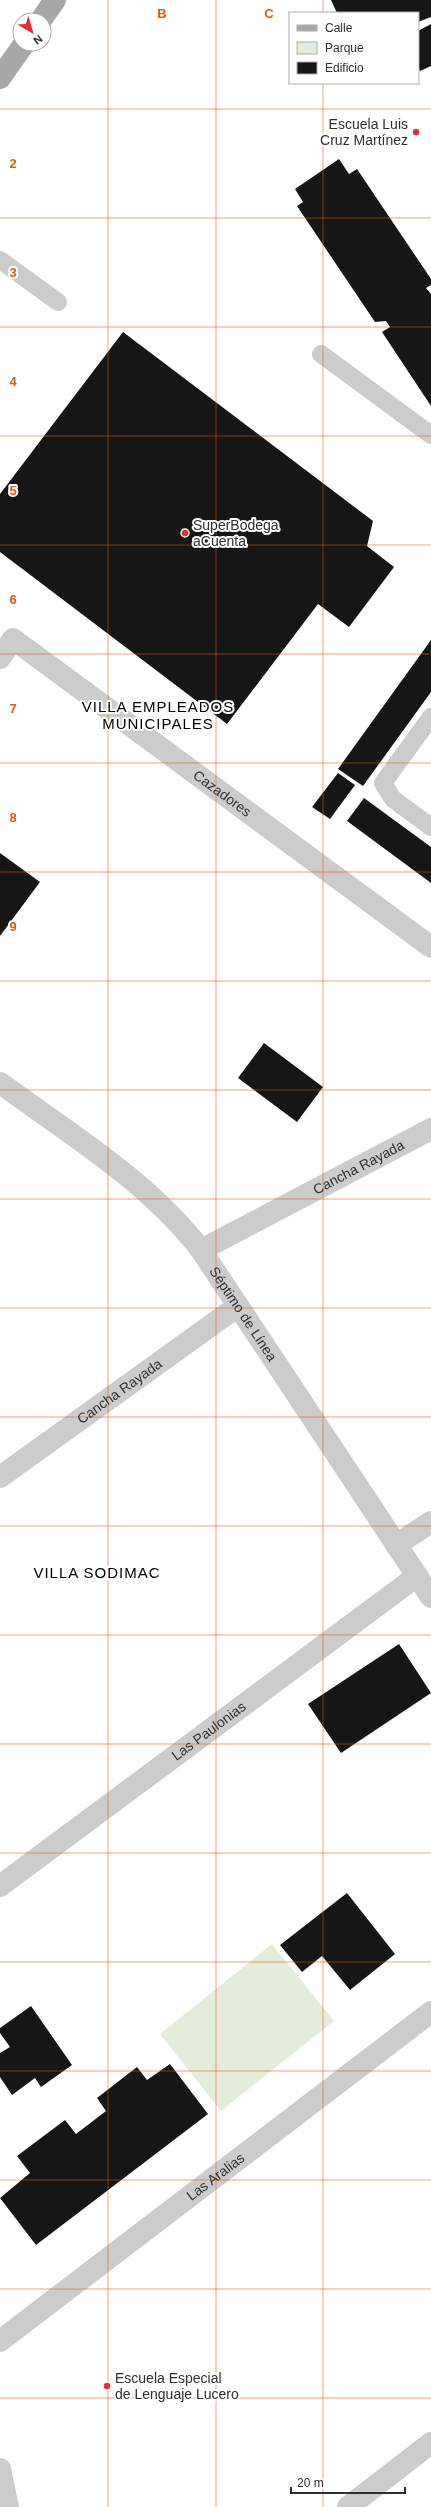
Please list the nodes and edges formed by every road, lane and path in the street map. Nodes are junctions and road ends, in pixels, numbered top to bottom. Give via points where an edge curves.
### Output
1 (55, 0) edge
2 (47, 12) edge
3 (18, 52) edge
4 (0, 78) edge
5 (0, 260) edge
6 (58, 302) dead end
7 (321, 354) dead end
8 (431, 435) edge
9 (0, 658) edge
10 (431, 717) edge
11 (431, 827) edge
12 (431, 947) edge
13 (0, 1083) edge
14 (431, 1129) edge
15 (201, 1250) junction
16 (238, 1306) junction
17 (0, 1477) edge
18 (431, 1522) edge
19 (396, 1545) junction
20 (417, 1576) junction
21 (431, 1597) edge
22 (0, 1886) edge
23 (431, 2012) edge
24 (0, 2341) edge
25 (431, 2443) edge
26 (0, 2469) edge
27 (8, 2507) edge
28 (348, 2507) edge

1 - 2 main road
3 - 4 main road
5 - 6 lane
7 - 8 lane
9 - 12 street, Cazadores via 13,639
10 - 11 lane via 384,783 393,799
13 - 15 street, Séptimo de Línea via 141,1187 168,1210
14 - 15 street, Cancha Rayada
15 - 16 street, Séptimo de Línea
16 - 17 street, Cancha Rayada
16 - 19 street, Séptimo de Línea
18 - 19 street
19 - 20 street, Séptimo de Línea
20 - 21 street, Séptimo de Línea
20 - 22 street, Las Paulonias
23 - 24 street, Las Aralias
25 - 28 street
26 - 27 street

